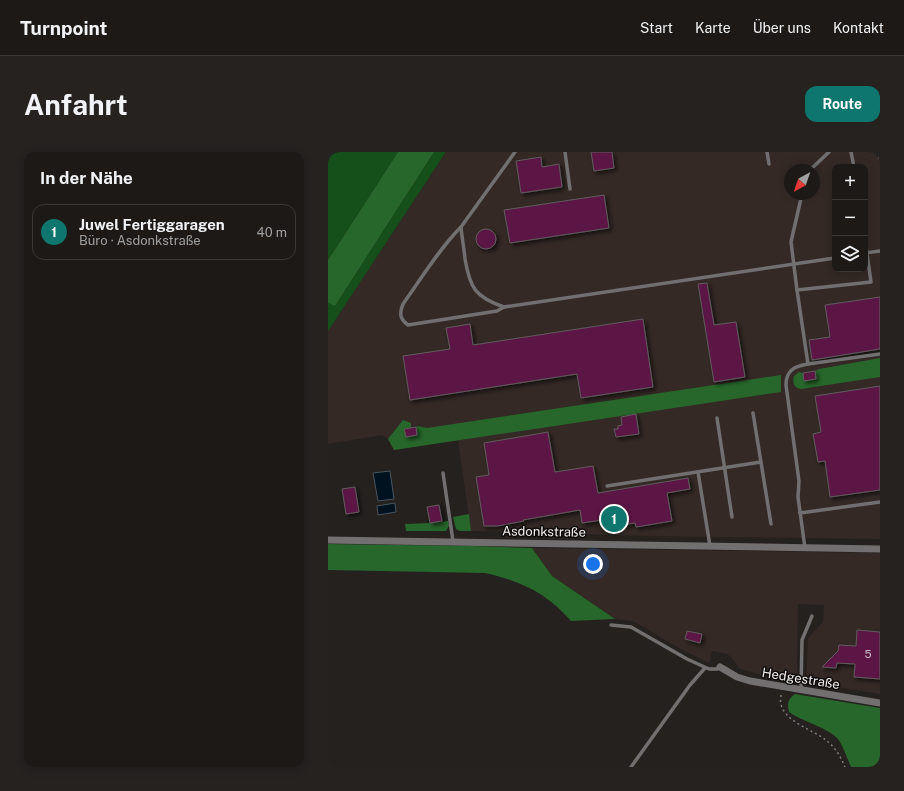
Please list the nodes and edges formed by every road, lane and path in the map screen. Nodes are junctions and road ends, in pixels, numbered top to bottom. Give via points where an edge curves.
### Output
1 (515, 152) edge
2 (565, 152) edge
3 (767, 152) edge
4 (828, 152) edge
5 (852, 152) edge
6 (879, 152) edge
7 (880, 158) edge
8 (769, 164) dead end
9 (816, 164) edge
10 (854, 164) edge
11 (570, 189) dead end
12 (800, 200) edge
13 (461, 227) junction
14 (880, 251) edge
15 (868, 253) edge
16 (832, 258) edge
17 (794, 264) junction
18 (868, 265) edge
19 (797, 290) junction
20 (504, 306) junction
21 (880, 354) edge
22 (808, 364) junction
23 (753, 413) dead end
24 (717, 418) dead end
25 (761, 462) junction
26 (724, 468) junction
27 (698, 472) junction
28 (443, 473) dead end
29 (607, 486) dead end
30 (880, 502) edge
31 (800, 513) junction
32 (732, 517) dead end
33 (771, 524) dead end
34 (328, 540) edge
35 (454, 541) junction
36 (710, 546) junction
37 (805, 548) junction
38 (880, 549) edge
39 (812, 616) dead end
40 (611, 625) dead end
41 (720, 667) joint
42 (705, 668) junction
43 (782, 687) junction
44 (801, 690) junction
45 (880, 703) edge
46 (631, 767) edge
47 (845, 767) edge

1 - 13 lane
2 - 11 lane
3 - 8 lane
4 - 9 lane
5 - 10 lane
6 - 7 lane
12 - 17 lane via 792,234
13 - 20 lane via 470,284 490,302
13 - 20 lane via 450,238 403,304 400,312 402,320 408,325 498,311
14 - 15 lane
16 - 17 lane
17 - 19 lane
17 - 20 lane
18 - 19 lane via 871,282
19 - 22 lane
21 - 22 lane
22 - 31 lane via 791,370 786,379 799,481 797,493
23 - 25 lane
24 - 26 lane
25 - 26 lane
25 - 33 lane
26 - 27 lane
26 - 32 lane
27 - 29 lane
27 - 36 lane
28 - 35 lane
30 - 31 lane
31 - 37 lane
34 - 35 street, Asdonkstraße
35 - 36 street, Asdonkstraße
36 - 37 street, Asdonkstraße
37 - 38 street, Asdonkstraße
39 - 44 lane via 802,640
40 - 42 lane via 631,628
41 - 42 lane via 713,670
41 - 43 street, Hedgestraße via 737,677
42 - 46 lane
43 - 44 street, Hedgestraße
43 - 47 path via 781,704 784,712 827,740 841,757
44 - 45 street, Hedgestraße

